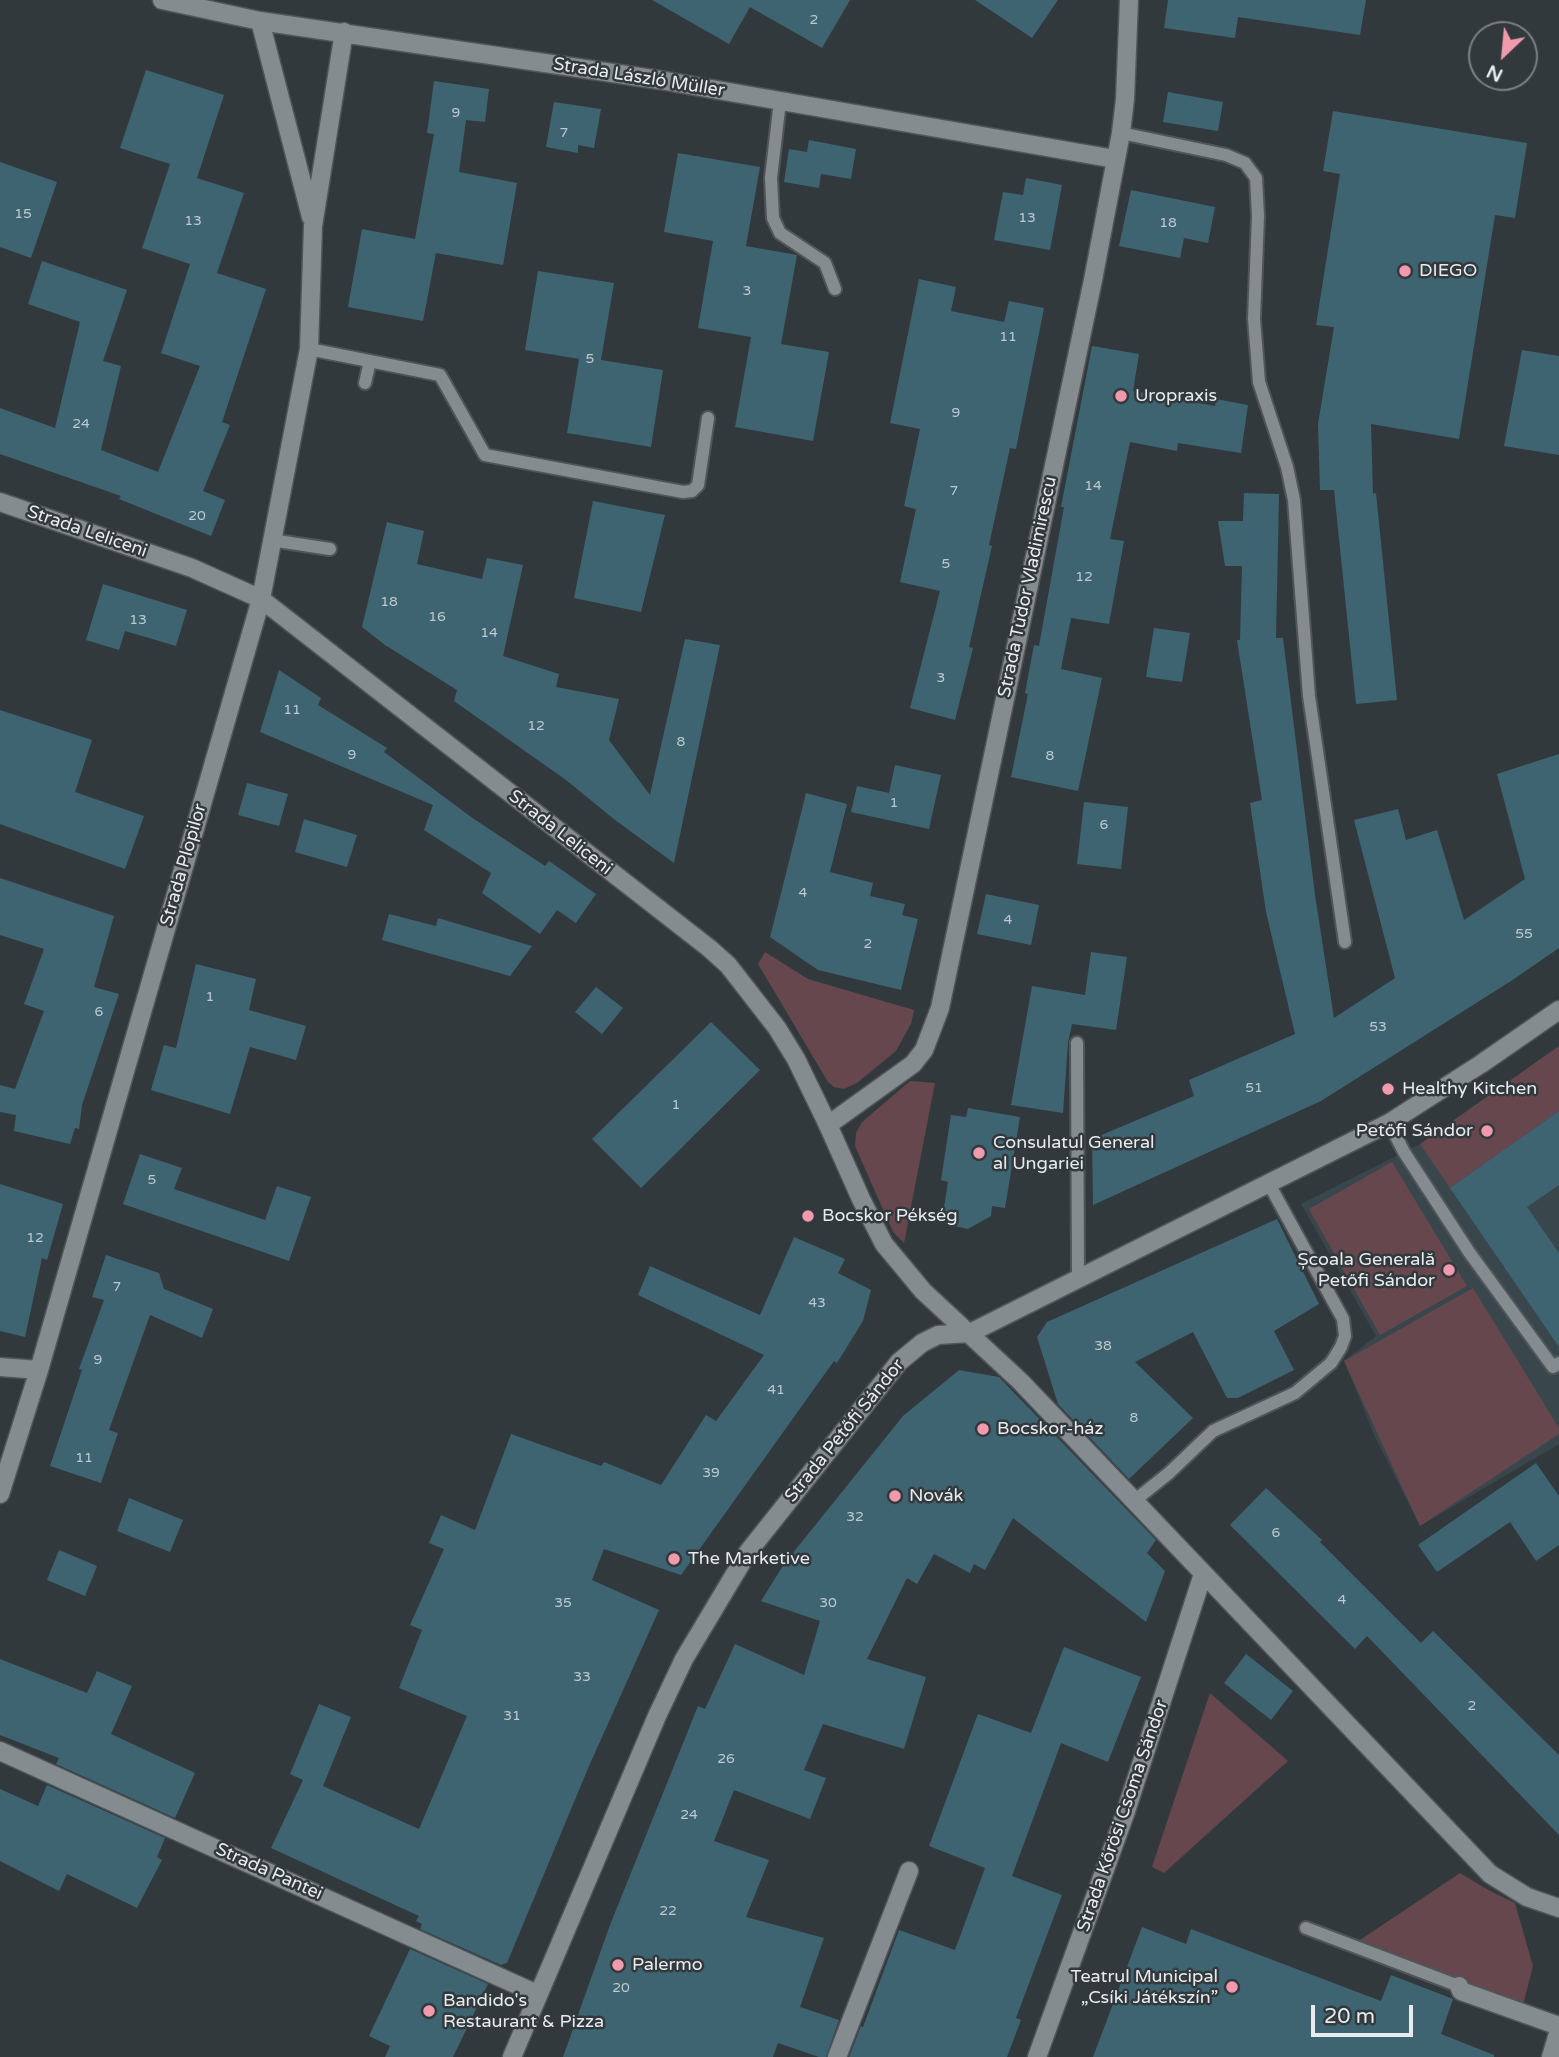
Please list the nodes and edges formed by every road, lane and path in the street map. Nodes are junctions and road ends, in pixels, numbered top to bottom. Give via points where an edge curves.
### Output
1 (162, 0) edge
2 (1129, 0) edge
3 (260, 21) junction
4 (344, 32) junction
5 (780, 101) junction
6 (1121, 133) junction
7 (1115, 159) junction
8 (313, 226) junction
9 (835, 289) dead end
10 (309, 349) junction
11 (370, 361) junction
12 (365, 383) dead end
13 (708, 418) dead end
14 (0, 502) edge
15 (271, 540) junction
16 (330, 549) dead end
17 (261, 599) junction
18 (1345, 942) dead end
19 (1559, 1010) edge
20 (1077, 1043) dead end
21 (1389, 1123) junction
22 (828, 1125) junction
23 (1269, 1184) junction
24 (1078, 1278) junction
25 (970, 1333) junction
26 (1559, 1363) edge
27 (0, 1367) edge
28 (39, 1370) junction
29 (0, 1494) edge
30 (1133, 1501) junction
31 (1203, 1574) junction
32 (0, 1751) edge
33 (908, 1871) dead end
34 (1559, 1908) edge
35 (1306, 1928) dead end
36 (1459, 1986) joint
37 (537, 1994) junction
38 (1559, 2028) edge
39 (512, 2057) edge
40 (837, 2057) edge
41 (1037, 2057) edge
42 (1551, 2057) edge

1 - 3 street, Strada László Müller
2 - 6 street, Strada Tudor Vladimirescu
3 - 4 street, Strada László Müller
3 - 8 street
4 - 5 street, Strada László Müller
4 - 8 street
5 - 7 street, Strada László Müller
5 - 9 lane via 771,178 773,218 780,233 825,263
6 - 7 street, Strada Tudor Vladimirescu
6 - 18 lane via 1226,156 1245,163 1256,178 1254,319 1259,382 1294,500 1309,696
7 - 22 street, Strada Tudor Vladimirescu via 940,1008 924,1050 913,1064
8 - 10 street, Strada Plopilor
10 - 11 lane
10 - 15 street, Strada Plopilor
11 - 12 lane
11 - 13 lane via 440,376 485,455 682,492 698,485
14 - 17 street, Strada Leliceni via 192,568
15 - 16 lane
15 - 17 street, Strada Plopilor
17 - 22 street, Strada Leliceni via 728,965 777,1028
17 - 28 street, Strada Plopilor
19 - 21 street, Strada Petőfi Sándor
20 - 24 lane
21 - 23 street, Strada Petőfi Sándor
21 - 26 lane via 1469,1252 1553,1367
22 - 25 street, Strada Leliceni via 884,1244 923,1291
23 - 24 street, Strada Petőfi Sándor
23 - 30 lane via 1343,1319 1341,1347 1332,1363 1295,1393 1213,1431
24 - 25 street, Strada Petőfi Sándor
25 - 30 street
25 - 37 street, Strada Petőfi Sándor via 938,1335 899,1362 748,1552 684,1659
27 - 28 street
28 - 29 street, Strada Plopilor
30 - 31 street
31 - 34 street via 1490,1874 1527,1897
31 - 41 street, Strada Kőrösi Csoma Sándor via 1125,1814
32 - 37 street, Strada Pantei
33 - 40 street
35 - 36 lane
36 - 38 street via 1461,1991
37 - 39 street, Strada Petőfi Sándor
38 - 42 street

